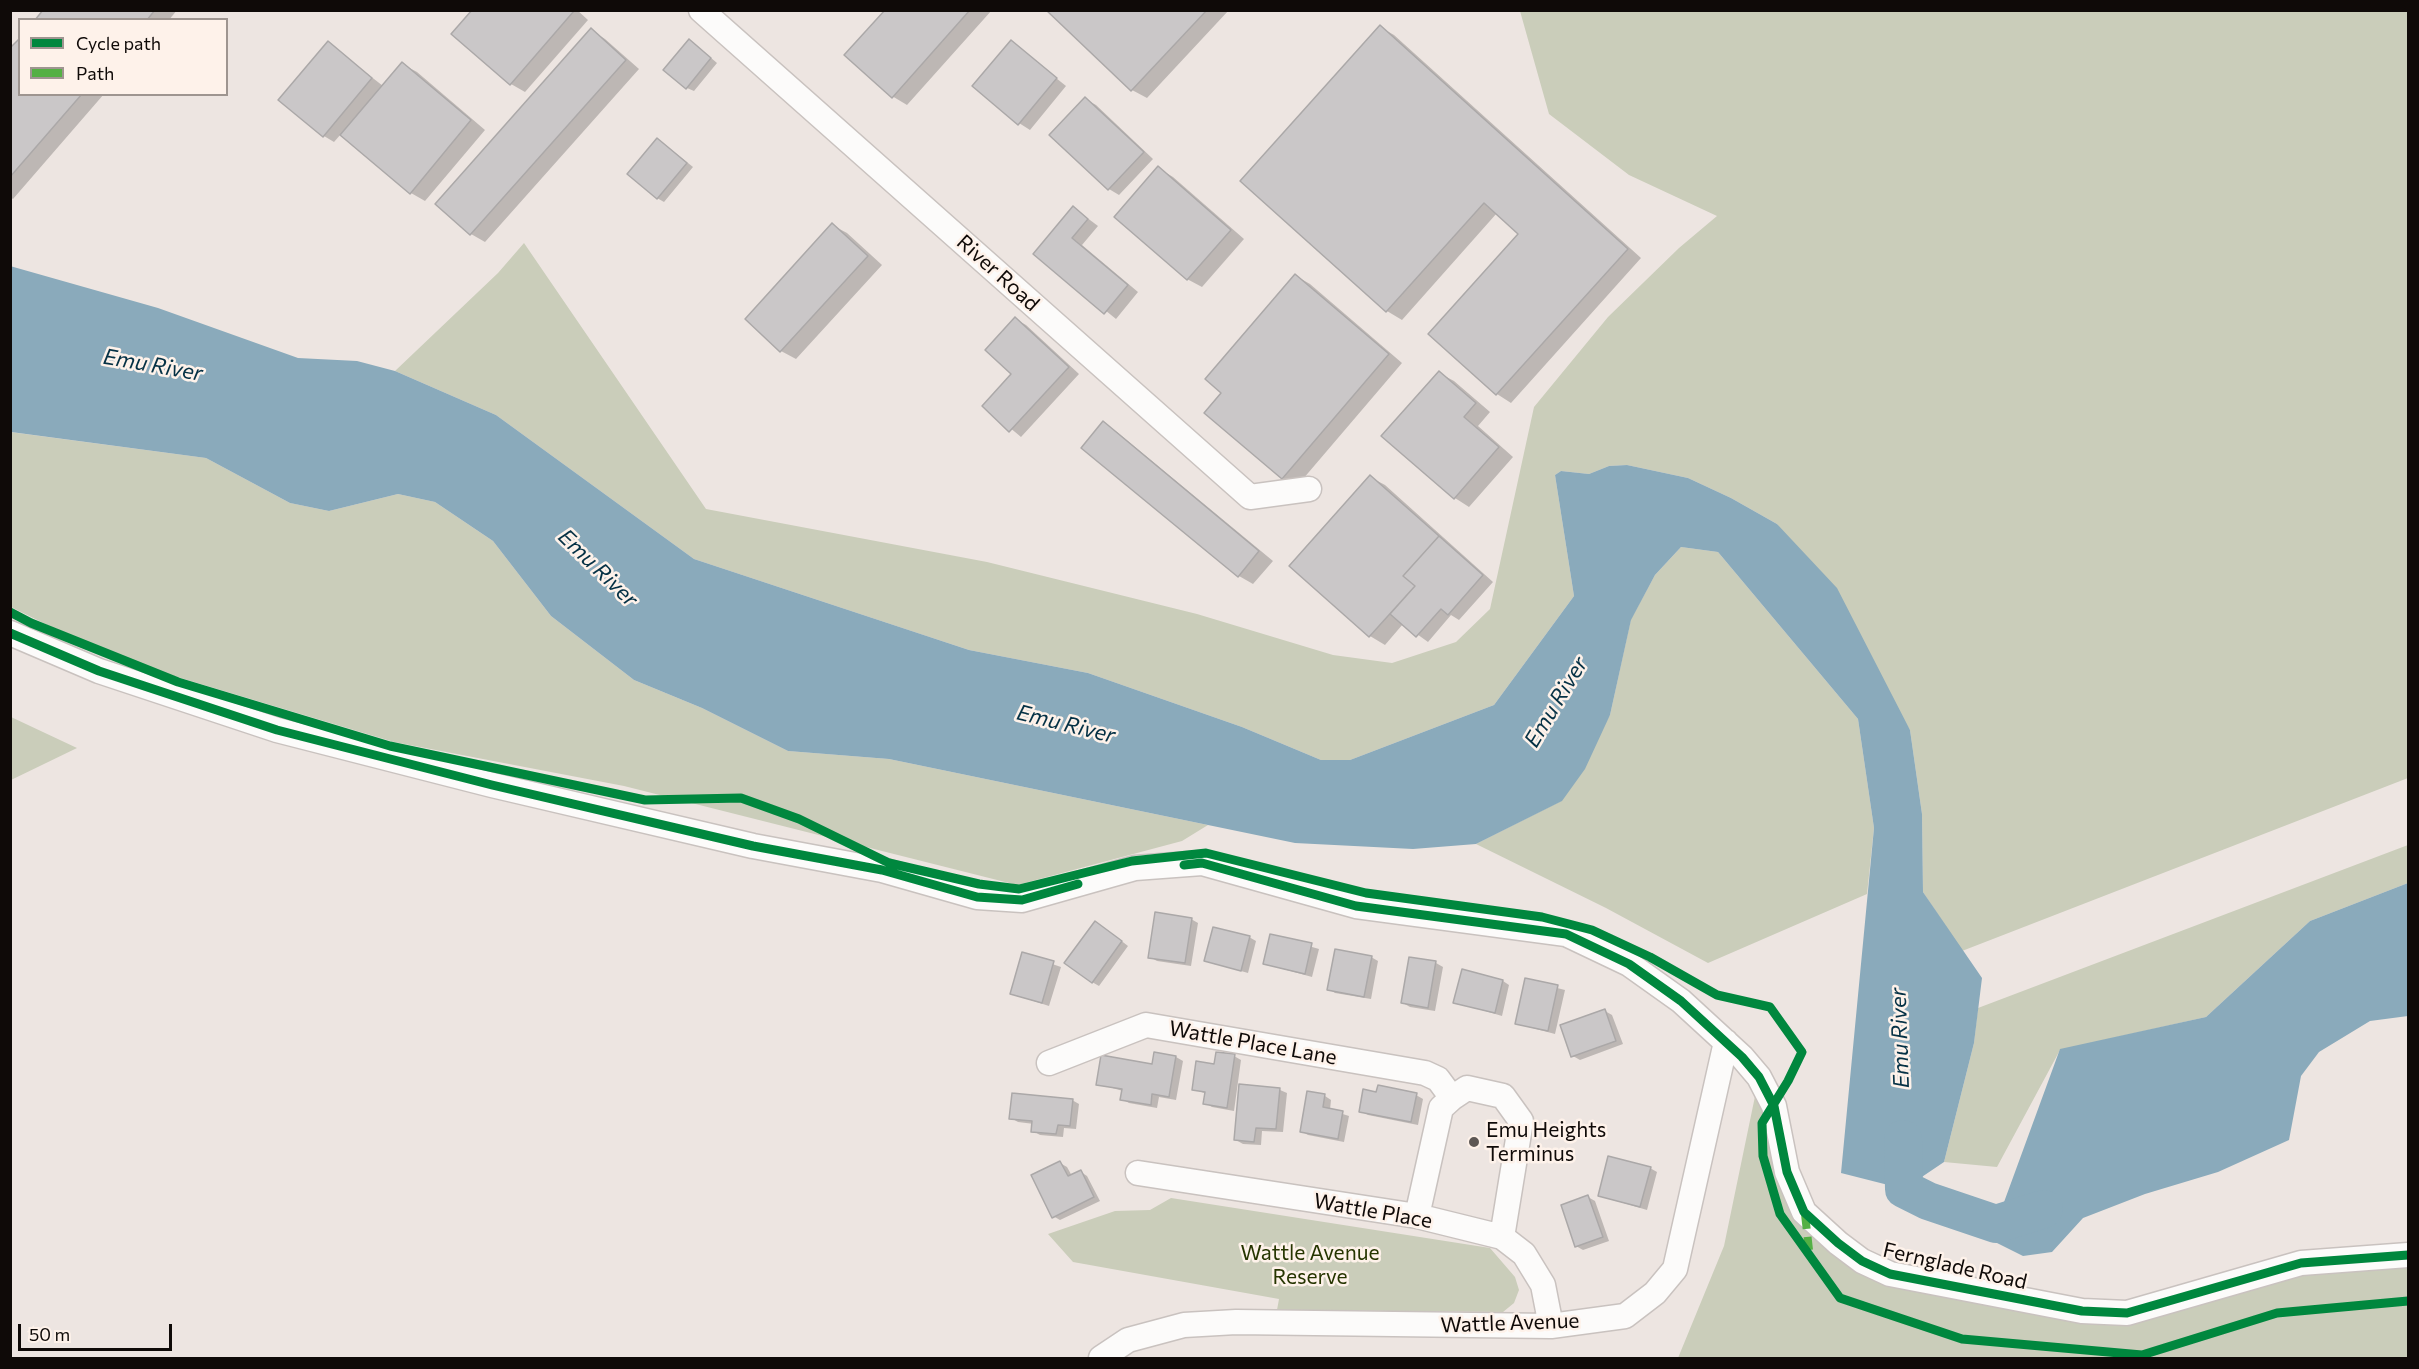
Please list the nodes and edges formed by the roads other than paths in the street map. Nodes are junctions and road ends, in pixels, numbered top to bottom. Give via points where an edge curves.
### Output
1 (701, 10) edge
2 (1309, 489) dead end
3 (10, 633) edge
4 (1726, 1042) junction
5 (1049, 1063) dead end
6 (1452, 1098) junction
7 (1138, 1173) dead end
8 (1417, 1216) junction
9 (1502, 1237) junction
10 (2409, 1255) edge
11 (1551, 1326) junction
12 (1101, 1359) edge

1 - 2 street, River Road via 1250,497
3 - 4 street, Fernglade Road via 99,671 277,730 742,844 882,870 977,897 1022,900 1135,868 1202,863 1356,906 1566,934 1629,964 1681,1001
4 - 10 street, Fernglade Road via 1759,1077 1774,1106 1787,1172 1804,1212 1862,1261 1890,1274 2082,1311 2127,1313 2301,1263
4 - 11 street, Wattle Avenue via 1675,1269 1655,1293 1625,1316
5 - 6 street, Wattle Place Lane via 1146,1025 1425,1073 1438,1079
6 - 8 street via 1441,1108
6 - 9 street via 1467,1088 1503,1096 1521,1122
7 - 8 street, Wattle Place
8 - 9 street, Wattle Place
9 - 11 street, Wattle Place via 1524,1254 1543,1285
11 - 12 street, Wattle Avenue via 1236,1322 1184,1325 1128,1340

